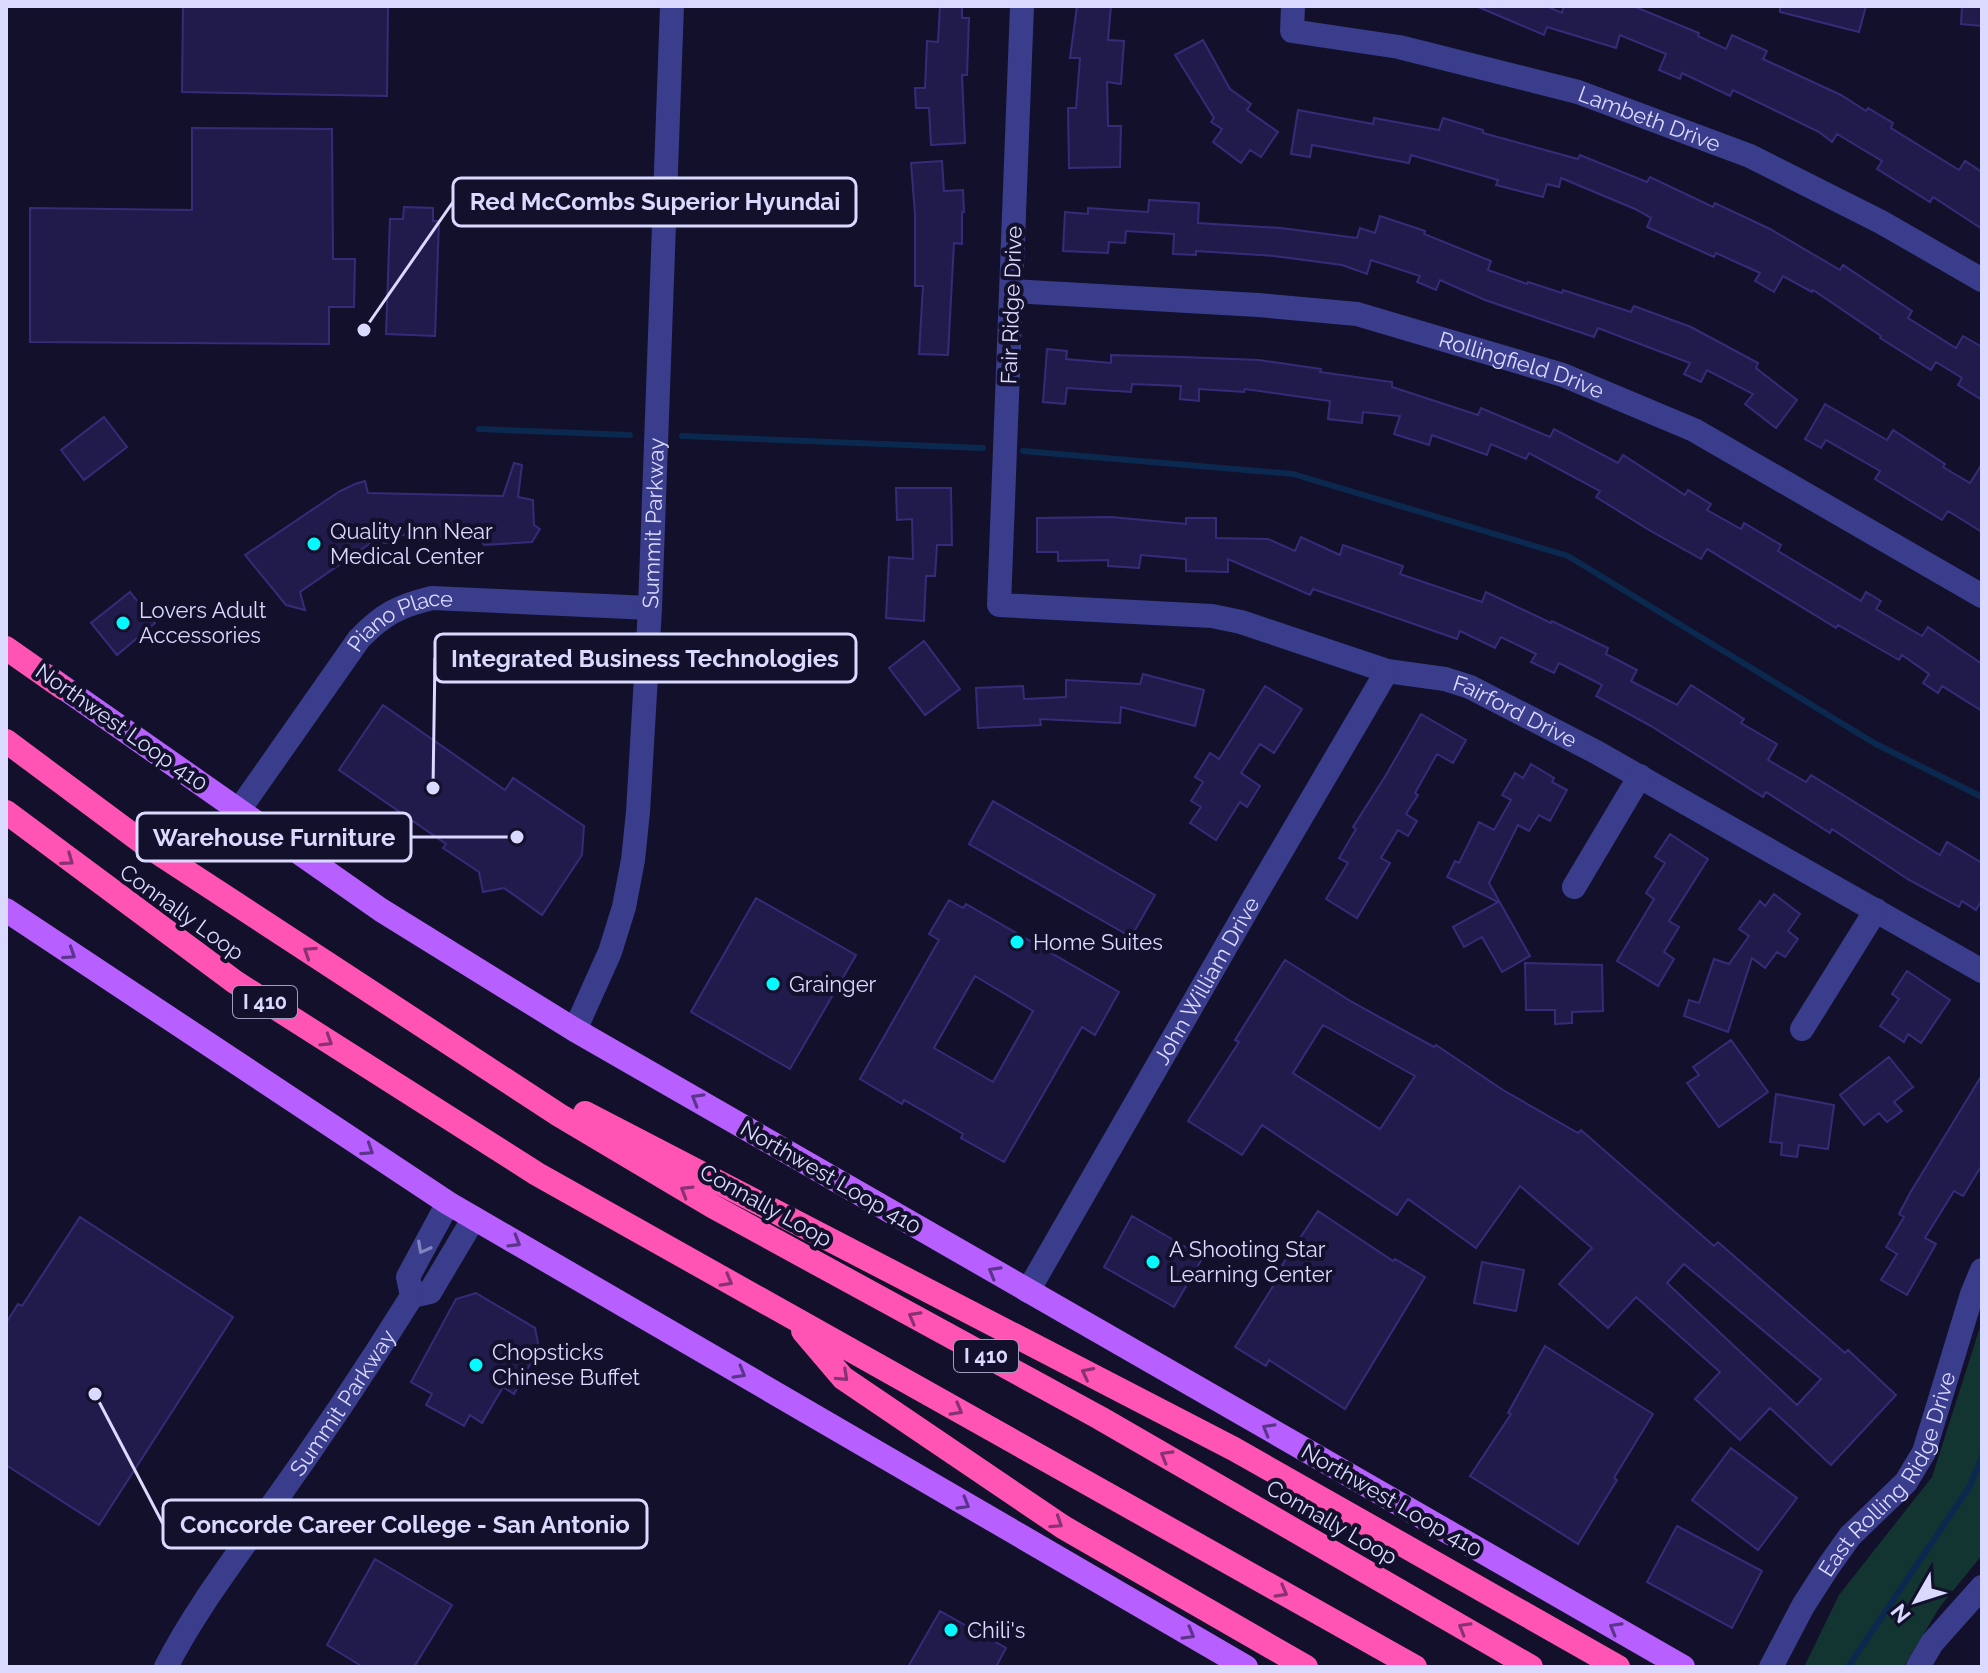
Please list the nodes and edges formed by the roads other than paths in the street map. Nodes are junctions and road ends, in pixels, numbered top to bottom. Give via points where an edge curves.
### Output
1 (672, 6) edge
2 (1022, 6) edge
3 (1293, 6) edge
4 (1982, 280) edge
5 (1012, 291) junction
6 (1982, 596) edge
7 (999, 605) joint
8 (650, 608) junction
9 (6, 646) edge
10 (1387, 671) junction
11 (63, 688) joint
12 (6, 741) edge
13 (1640, 776) junction
14 (239, 810) junction
15 (6, 812) edge
16 (1574, 887) dead end
17 (6, 910) edge
18 (1876, 910) junction
19 (1982, 971) edge
20 (1802, 1029) dead end
21 (575, 1030) junction
22 (445, 1040) junction
23 (448, 1203) junction
24 (474, 1218) junction
25 (1982, 1270) edge
26 (1028, 1291) junction
27 (412, 1296) junction
28 (791, 1317) junction
29 (1982, 1587) edge
30 (166, 1667) edge
31 (1246, 1667) edge
32 (1306, 1667) edge
33 (1415, 1667) edge
34 (1531, 1667) edge
35 (1618, 1667) edge
36 (1683, 1667) edge
37 (1771, 1667) edge
38 (1918, 1667) edge

1 - 8 street, Summit Parkway
2 - 5 street, Fair Ridge Drive
3 - 4 street, Lambeth Drive via 1292,31 1399,47 1578,92 1750,156
5 - 6 street, Rollingfield Drive via 1357,314 1563,375 1694,430
5 - 7 street, Fair Ridge Drive
7 - 10 street, Fairford Drive via 1212,616
8 - 14 street, Piano Place via 432,598 403,605 359,639
8 - 21 street, Summit Parkway via 633,860 610,952
9 - 11 highway
10 - 13 street, Fairford Drive via 1470,687
10 - 26 street, John William Drive
11 - 14 main road, Northwest Loop 410
22 -> 12 highway, Connally Loop / I 410 via 146,845
13 - 16 street
13 - 18 street, Fairford Drive
14 - 21 main road, Northwest Loop 410 via 394,918
15 -> 28 highway, Connally Loop / I 410 via 235,982 537,1174
17 -> 23 main road
18 - 19 street, Fairford Drive
18 - 20 street
26 -> 21 main road, Northwest Loop 410
34 -> 22 highway, Connally Loop / I 410 via 1100,1418 712,1206
35 -> 22 highway via 1234,1449
23 - 24 main road
23 -> 27 street, Summit Parkway via 408,1277
24 - 27 street, Summit Parkway via 430,1292
24 -> 31 main road
25 - 37 street, East Rolling Ridge Drive via 1924,1452 1906,1482 1835,1557
36 -> 26 main road, Northwest Loop 410
27 - 30 street, Summit Parkway via 217,1581
28 -> 32 highway via 843,1378 1063,1527
28 -> 33 highway, Connally Loop / I 410
29 - 38 street via 1932,1643

